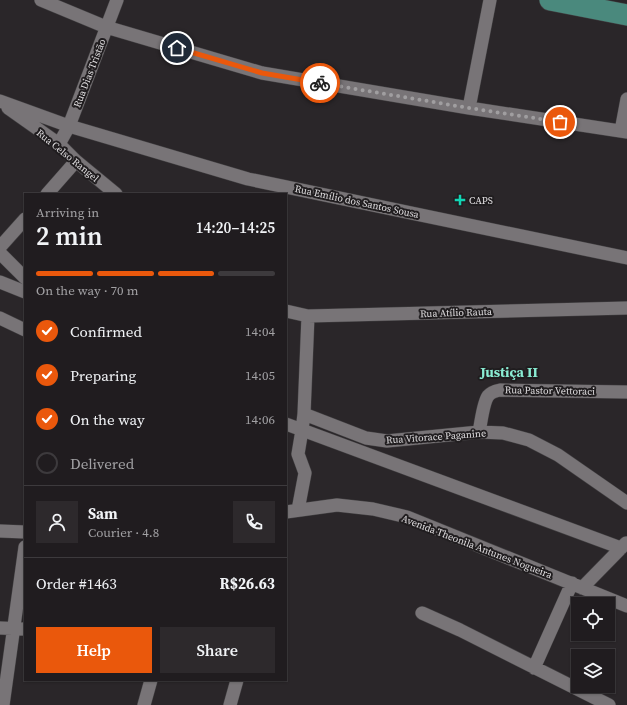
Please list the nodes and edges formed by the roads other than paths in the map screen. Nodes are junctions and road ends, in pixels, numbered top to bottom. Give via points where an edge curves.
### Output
1 (41, 0) edge
2 (117, 0) edge
3 (490, 0) edge
4 (550, 0) edge
5 (584, 0) edge
6 (627, 8) edge
7 (627, 15) edge
8 (106, 27) junction
9 (627, 100) edge
10 (0, 102) edge
11 (469, 108) junction
12 (69, 126) junction
13 (624, 131) edge
14 (59, 144) junction
15 (76, 161) junction
16 (48, 193) edge
17 (115, 193) edge
18 (24, 220) edge
19 (0, 247) edge
20 (0, 253) edge
21 (627, 258) edge
22 (24, 277) edge
23 (0, 282) edge
24 (24, 292) edge
25 (627, 308) edge
26 (287, 311) edge
27 (308, 316) junction
28 (0, 318) edge
29 (24, 330) edge
30 (627, 392) edge
31 (304, 414) junction
32 (287, 424) edge
33 (302, 430) junction
34 (479, 432) junction
35 (627, 503) edge
36 (290, 513) edge
37 (0, 531) edge
38 (24, 532) edge
39 (624, 545) edge
40 (24, 554) edge
41 (577, 585) junction
42 (627, 606) edge
43 (422, 613) dead end
44 (13, 629) edge
45 (534, 668) junction
46 (151, 681) edge
47 (237, 681) edge
48 (3, 705) edge
49 (144, 705) edge
50 (230, 705) edge
51 (609, 705) edge

1 - 8 street
2 - 8 street, Rua Dias Tristão
3 - 11 street
4 - 7 main road
5 - 6 main road
8 - 11 street via 262,73
8 - 12 street, Rua Dias Tristão
9 - 13 street
10 - 12 street, Rua Emílio dos Santos Sousa
10 - 14 street, Rua Celso Rangel
11 - 13 street
12 - 14 street, Rua Dias Tristão
12 - 21 street, Rua Emílio dos Santos Sousa via 248,179
14 - 15 street, Rua Celso Rangel
15 - 16 street
15 - 17 street, Rua Celso Rangel
18 - 19 street
20 - 22 street
23 - 24 street
25 - 27 street, Rua Atílio Rauta
26 - 27 street, Rua Atílio Rauta
27 - 31 street
28 - 29 street
30 - 34 street, Rua Pastor Vettoraci via 493,391 485,401
31 - 33 street, Avenida Theonila Antunes Nogueira
31 - 34 street, Rua Vitorace Paganine via 366,438 387,441
32 - 33 street
33 - 36 street, Avenida Theonila Antunes Nogueira via 298,454 305,473
33 - 39 street
34 - 35 street, Rua Vitorace Paganine via 502,433 529,440 558,455
36 - 41 street, Avenida Theonila Antunes Nogueira via 337,505 407,517
37 - 38 street
39 - 41 street
40 - 44 street
41 - 42 street, Avenida Theonila Antunes Nogueira
41 - 45 street
43 - 45 street
44 - 48 street
45 - 51 street
46 - 49 street
47 - 50 street

